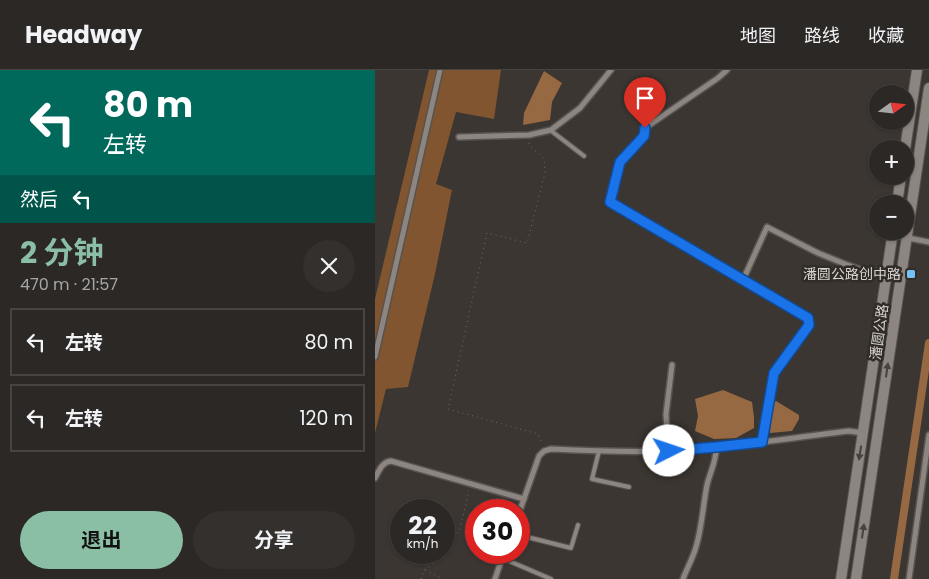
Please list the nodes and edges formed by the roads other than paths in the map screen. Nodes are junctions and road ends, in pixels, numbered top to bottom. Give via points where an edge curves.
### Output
1 (440, 70) edge
2 (611, 70) edge
3 (727, 70) edge
4 (917, 70) edge
5 (929, 88) edge
6 (551, 130) junction
7 (459, 138) dead end
8 (906, 140) edge
9 (584, 156) dead end
10 (913, 195) edge
11 (914, 239) edge
12 (892, 240) edge
13 (907, 240) edge
14 (929, 242) edge
15 (887, 271) junction
16 (743, 280) junction
17 (375, 357) edge
18 (672, 365) dead end
19 (863, 433) junction
20 (929, 435) edge
21 (762, 442) junction
22 (716, 447) junction
23 (599, 451) junction
24 (669, 451) junction
25 (375, 478) edge
26 (629, 487) dead end
27 (523, 499) joint
28 (578, 524) dead end
29 (530, 538) edge
30 (500, 564) edge
31 (521, 564) edge
32 (495, 579) edge
33 (551, 579) edge
34 (683, 579) edge
35 (841, 579) edge
36 (856, 579) edge
37 (909, 579) edge

1 - 17 street
2 - 6 street via 580,108
3 - 16 street via 645,128 644,136 620,162 610,202
4 - 8 main road
5 - 10 main road, 潘圆公路
6 - 7 street
6 - 9 lane
11 - 14 street
12 - 15 main road, 潘圆公路
36 -> 13 main road, 潘圆公路
15 - 16 street via 865,271 845,264 767,227
15 - 19 main road, 潘圆公路
16 - 21 street via 808,318 809,325 774,373
18 - 24 street via 666,414
19 - 21 street via 849,431
19 -> 35 main road, 潘圆公路
20 - 37 street
21 - 22 street
22 - 24 street
22 - 34 street via 717,455 707,486 697,544
23 - 24 street
23 - 26 lane via 592,479
23 - 27 street via 544,451 539,456
25 - 27 street via 383,465 391,461
28 - 29 lane via 571,548
30 - 32 street
31 - 33 lane

